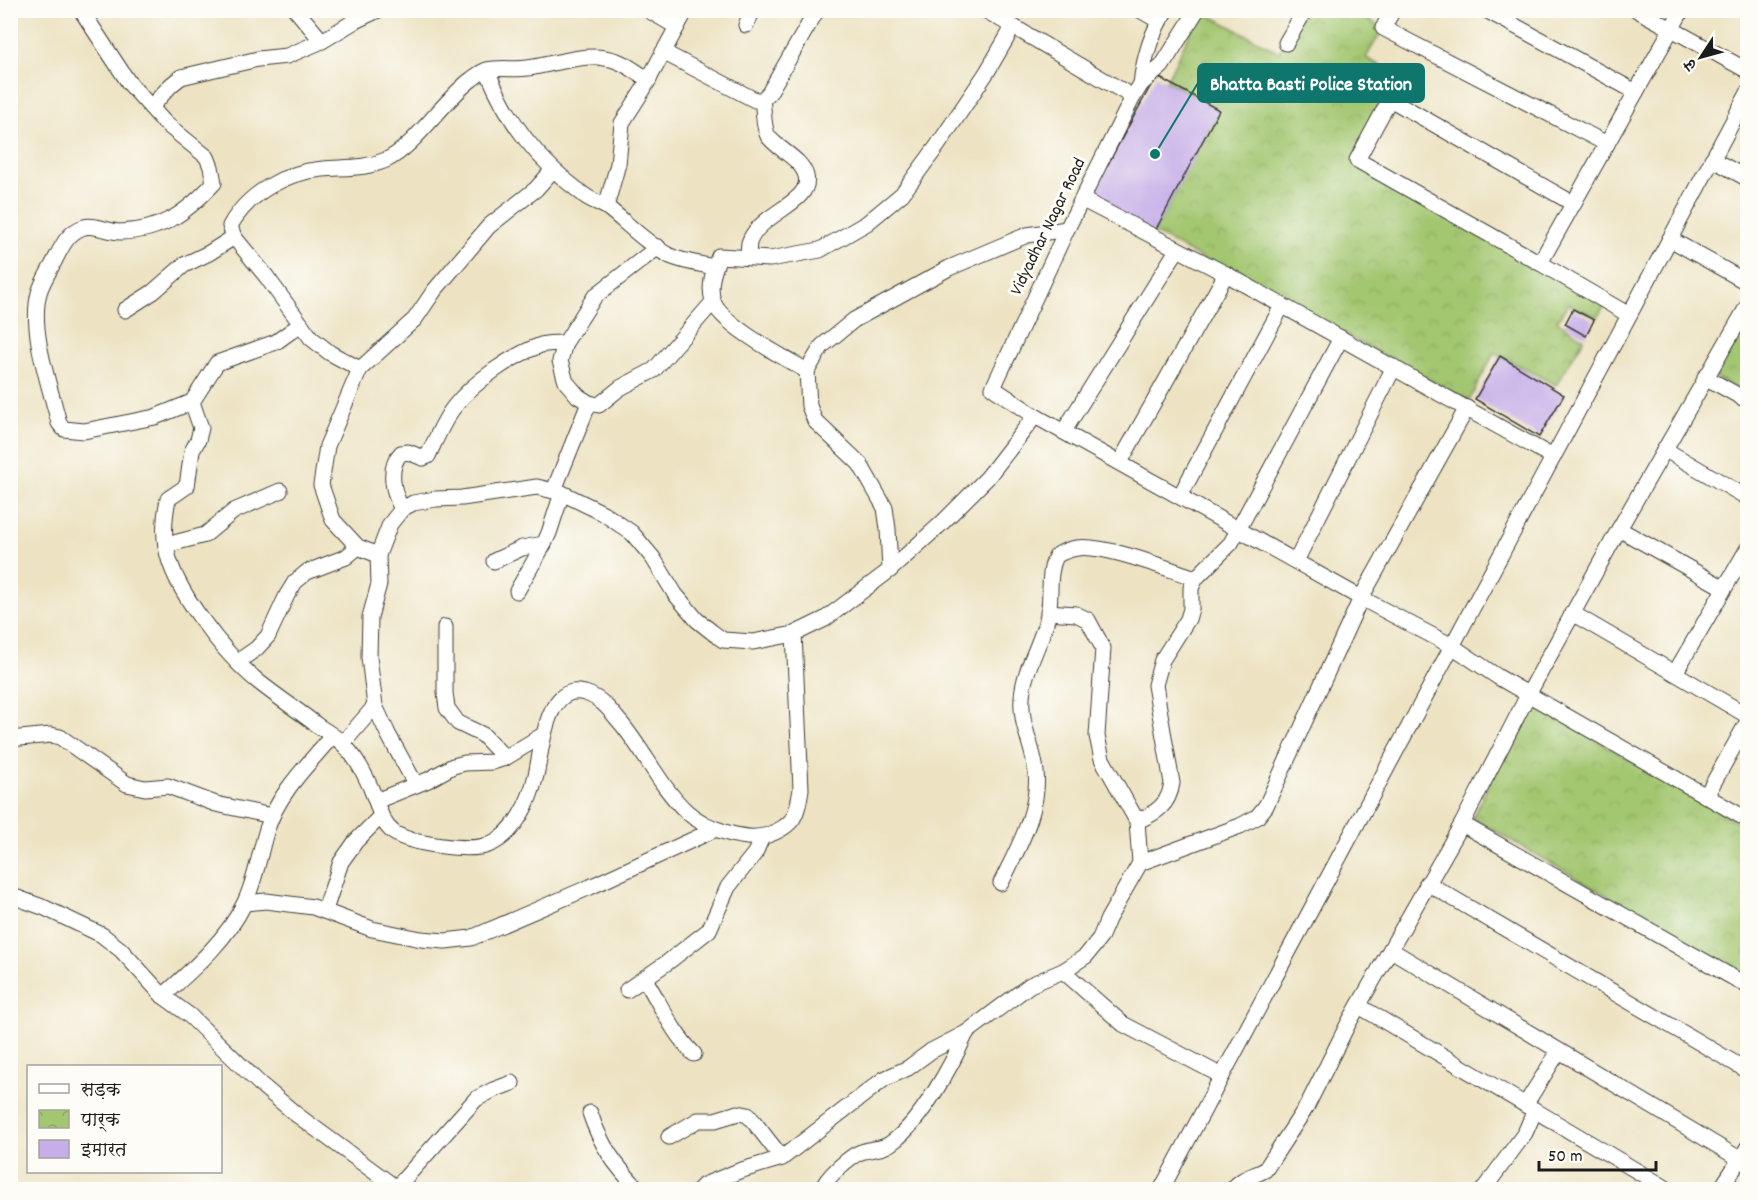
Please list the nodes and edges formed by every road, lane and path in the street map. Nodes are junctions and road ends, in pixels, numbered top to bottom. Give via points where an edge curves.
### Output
1 (81, 10) edge
2 (296, 10) edge
3 (378, 10) edge
4 (648, 10) edge
5 (686, 10) edge
6 (753, 10) edge
7 (817, 10) edge
8 (985, 10) edge
9 (1140, 10) edge
10 (1197, 10) edge
11 (1305, 10) edge
12 (1393, 10) edge
13 (1486, 10) edge
14 (1637, 10) edge
15 (1682, 10) edge
16 (1162, 16) edge
17 (746, 24) dead end
18 (677, 27) junction
19 (1013, 27) junction
20 (1671, 30) junction
21 (322, 41) junction
22 (1286, 43) dead end
23 (663, 52) junction
24 (487, 70) junction
25 (1748, 71) edge
26 (649, 80) junction
27 (1137, 90) junction
28 (1636, 92) junction
29 (1748, 93) edge
30 (762, 100) junction
31 (151, 107) junction
32 (1607, 144) junction
33 (1712, 159) junction
34 (552, 171) junction
35 (1748, 179) edge
36 (1083, 200) junction
37 (1574, 204) junction
38 (606, 207) junction
39 (1067, 229) junction
40 (234, 237) junction
41 (1670, 239) junction
42 (658, 247) junction
43 (1177, 250) junction
44 (748, 256) junction
45 (1540, 263) junction
46 (715, 267) junction
47 (1226, 274) junction
48 (1748, 283) edge
49 (713, 302) junction
50 (1748, 305) edge
51 (1282, 306) junction
52 (124, 310) dead end
53 (1629, 315) junction
54 (301, 324) junction
55 (1341, 338) junction
56 (565, 343) junction
57 (1394, 367) junction
58 (360, 369) junction
59 (807, 372) junction
60 (1705, 377) junction
61 (1748, 401) edge
62 (192, 402) junction
63 (589, 403) junction
64 (1467, 408) junction
65 (1035, 416) junction
66 (1064, 431) junction
67 (1664, 449) junction
68 (1553, 457) junction
69 (1120, 462) junction
70 (280, 491) dead end
71 (558, 491) junction
72 (1180, 496) junction
73 (1748, 498) edge
74 (402, 509) junction
75 (1239, 529) junction
76 (1618, 529) junction
77 (544, 544) junction
78 (165, 546) junction
79 (358, 547) junction
80 (1748, 548) edge
81 (378, 555) junction
82 (494, 561) dead end
83 (1296, 561) junction
84 (890, 570) junction
85 (1196, 578) junction
86 (1724, 588) junction
87 (517, 591) dead end
88 (1361, 598) junction
89 (1048, 612) junction
90 (1572, 614) junction
91 (445, 627) dead end
92 (795, 634) junction
93 (1452, 646) junction
94 (237, 662) junction
95 (1675, 673) junction
96 (1528, 694) junction
97 (375, 706) junction
98 (1748, 716) edge
99 (1748, 721) edge
100 (543, 735) junction
101 (10, 739) edge
102 (338, 740) junction
103 (505, 758) junction
104 (416, 785) junction
105 (1706, 796) junction
106 (376, 801) junction
107 (272, 816) junction
108 (380, 817) junction
109 (1748, 820) edge
110 (1137, 821) junction
111 (1462, 824) junction
112 (716, 829) junction
113 (762, 837) junction
114 (1140, 863) junction
115 (1001, 883) dead end
116 (1427, 883) junction
117 (15, 897) dead end
118 (245, 903) junction
119 (325, 910) junction
120 (1391, 950) junction
121 (1063, 971) junction
122 (644, 978) junction
123 (1748, 986) edge
124 (627, 990) dead end
125 (163, 996) junction
126 (1359, 1006) junction
127 (966, 1033) junction
128 (1558, 1051) junction
129 (694, 1054) dead end
130 (1748, 1071) edge
131 (1222, 1076) junction
132 (512, 1083) dead end
133 (1530, 1108) junction
134 (591, 1113) dead end
135 (669, 1137) dead end
136 (1745, 1157) edge
137 (782, 1158) junction
138 (398, 1188) edge
139 (639, 1190) edge
140 (699, 1190) edge
141 (822, 1190) edge
142 (1161, 1190) edge
143 (1232, 1190) edge
144 (1483, 1190) edge
145 (1669, 1190) edge
146 (1720, 1190) edge

1 - 31 street via 129,83
2 - 21 street
3 - 21 street
4 - 18 street
5 - 18 street
6 - 17 street
7 - 30 street
8 - 19 street
9 - 16 street
10 - 27 street, Vidyadhar Nagar Road via 1162,66
11 - 22 street
12 - 32 street via 1383,28
13 - 28 street
14 - 20 street
15 - 20 street
16 - 27 street, Vidyadhar Nagar Road via 1145,55
18 - 23 street
19 - 27 street
19 - 44 street via 957,118 902,194 867,223 820,250 770,258
20 - 25 street
20 - 28 street
21 - 31 street via 287,56 181,78
23 - 26 street
23 - 30 street via 755,100
24 - 26 street via 527,68 582,56 617,61
24 - 34 street via 511,120
24 - 40 street via 457,92 387,160 364,168 321,169 287,176 265,189 236,216 230,226
26 - 38 street via 622,123 618,164
27 - 36 street, Vidyadhar Nagar Road
28 - 32 street
29 - 33 street
30 - 44 street via 769,136 802,169 806,188 798,199 757,230 749,242
31 - 62 street via 207,157 214,183 186,210 158,227 118,232 87,226 74,232 64,242 39,293 38,335 59,423 64,429 84,431 155,417
32 - 37 street
33 - 35 street
33 - 41 street
34 - 38 street via 587,198
34 - 58 street via 536,189 489,226 415,319
36 - 39 street, Vidyadhar Nagar Road
36 - 43 street
37 - 45 street
37 - 45 street via 1390,99 1357,160
38 - 42 street
39 - 59 street via 1027,235 949,268 854,320 822,346
39 - 65 street, Vidyadhar Nagar Road via 993,388
40 - 52 street via 184,265
40 - 54 street
41 - 48 street
41 - 53 street
42 - 46 street via 671,256
42 - 56 street via 595,296
43 - 47 street
43 - 66 street
44 - 46 street via 720,256
45 - 53 street
46 - 49 street via 711,277
47 - 51 street
47 - 69 street
49 - 59 street via 738,329
49 - 63 street via 654,370 620,388 599,405
50 - 60 street
51 - 55 street
51 - 72 street
53 - 68 street
54 - 58 street via 330,353
54 - 62 street via 276,342 216,363
55 - 57 street
55 - 75 street
56 - 63 street via 560,361 566,382
56 - 74 street via 543,344 484,378 455,405 428,456 401,453 392,488
57 - 64 street
57 - 83 street
58 - 79 street via 327,446 321,484 333,520
59 - 84 street via 809,406 815,421 860,464 885,508
60 - 61 street
60 - 67 street
62 - 78 street via 201,428 192,451 187,486 168,500
63 - 71 street
64 - 68 street
64 - 88 street
65 - 66 street
65 - 84 street via 987,478
66 - 69 street
67 - 73 street
67 - 76 street
68 - 93 street
69 - 72 street
70 - 78 street via 234,511 205,535
71 - 74 street via 537,487 436,499
71 - 77 street
71 - 92 street via 603,513 632,533 690,612 723,640 753,642
72 - 75 street
74 - 81 street via 390,524
75 - 83 street
75 - 85 street via 1231,543
76 - 86 street
76 - 90 street
77 - 82 street via 522,548
77 - 87 street
78 - 94 street via 185,593
79 - 81 street
79 - 94 street via 295,582 268,636
80 - 86 street
81 - 97 street via 379,584 370,617 369,657
83 - 88 street
84 - 92 street via 825,619
85 - 89 street via 1109,552 1077,548 1056,556 1051,565
85 - 110 street via 1188,619 1162,660 1155,685 1171,795 1155,813
86 - 95 street
88 - 93 street
88 - 114 street via 1266,806 1257,817
89 - 110 street via 1076,614 1088,620 1102,648 1097,736 1102,759
89 - 115 street via 1022,695 1024,727 1036,767 1035,791 1021,843
90 - 95 street
90 - 96 street
91 - 103 street via 447,708 458,723 483,735
92 - 113 street via 801,789 798,813 782,830
93 - 96 street
93 - 131 street
94 - 102 street
95 - 98 street
96 - 105 street
96 - 111 street
97 - 102 street
97 - 104 street
99 - 105 street
100 - 103 street
100 - 108 street via 536,775 519,818 491,844 477,848 425,843 392,832
100 - 112 street via 557,702 567,693 592,695 604,703 634,739 672,796 689,814
101 - 107 street via 60,737 127,784 145,788 168,786 216,804
102 - 106 street via 358,764
102 - 107 street via 282,796
103 - 104 street via 453,766
104 - 106 street
105 - 109 street
106 - 108 street
107 - 118 street
108 - 119 street via 341,862
110 - 114 street
111 - 116 street
111 - 123 street
112 - 113 street via 742,837
112 - 119 street via 471,939 394,934
113 - 122 street via 722,898 709,930
114 - 121 street via 1100,938 1086,956
116 - 120 street
116 - 130 street
117 - 125 street via 102,935 122,950
118 - 119 street
118 - 125 street via 215,946
120 - 126 street
120 - 128 street
121 - 127 street via 1030,985
121 - 131 street via 1123,1024
122 - 124 street
122 - 129 street via 671,1026
125 - 138 street via 189,1015 260,1084
126 - 133 street
126 - 143 street via 1307,1106 1265,1170 1246,1176
127 - 137 street via 884,1079
127 - 141 street via 954,1060 913,1122 883,1149 861,1152 843,1165
128 - 133 street
128 - 136 street
131 - 142 street
132 - 138 street via 476,1099
133 - 144 street via 1526,1133
133 - 145 street
134 - 139 street via 606,1150
135 - 137 street via 698,1119 715,1120 738,1113 754,1122
136 - 146 street
137 - 140 street via 739,1171

